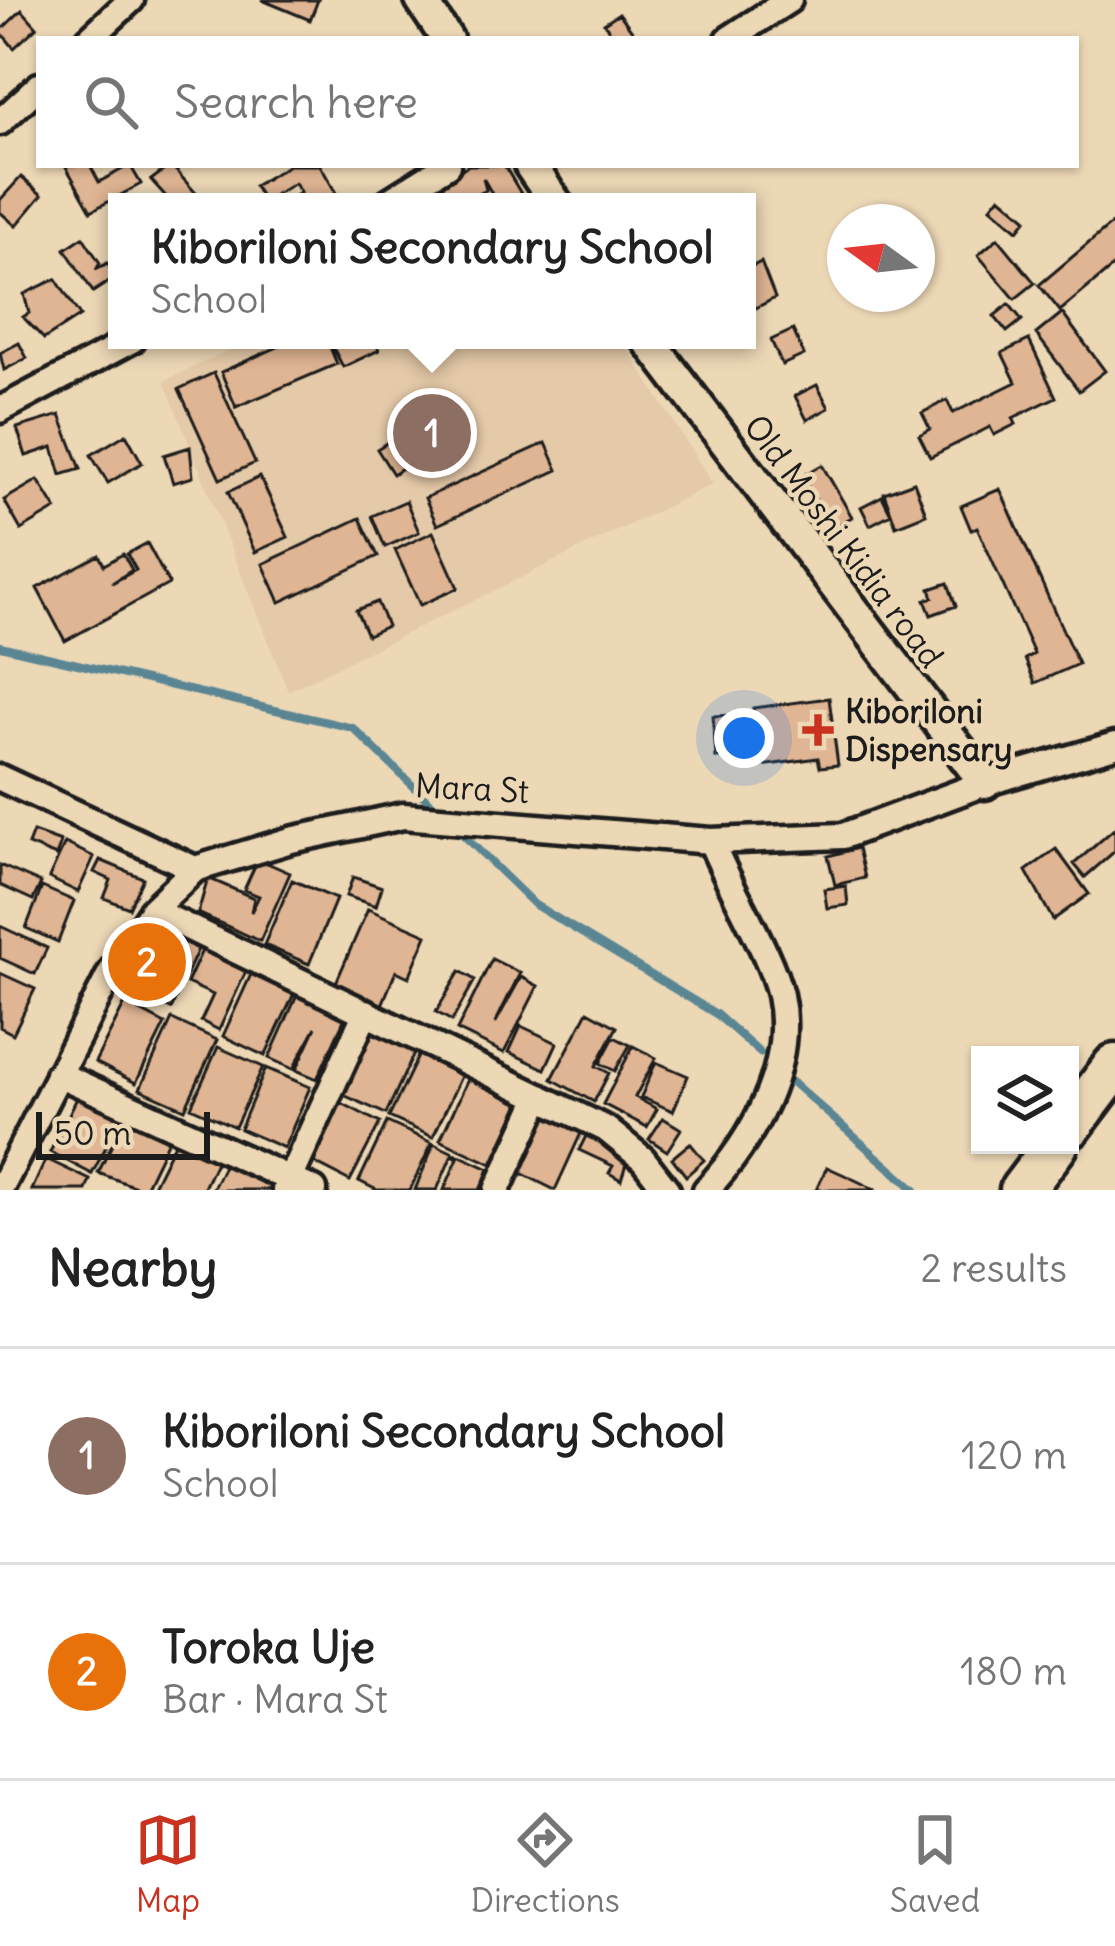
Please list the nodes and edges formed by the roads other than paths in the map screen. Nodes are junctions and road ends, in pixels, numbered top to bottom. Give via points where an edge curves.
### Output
1 (131, 0) edge
2 (422, 0) edge
3 (789, 0) edge
4 (92, 36) edge
5 (445, 36) edge
6 (734, 36) edge
7 (36, 89) edge
8 (0, 122) edge
9 (443, 168) edge
10 (532, 168) edge
11 (403, 193) edge
12 (549, 193) edge
13 (115, 349) edge
14 (655, 349) edge
15 (0, 410) edge
16 (1115, 745) edge
17 (0, 778) edge
18 (985, 783) junction
19 (711, 841) junction
20 (195, 869) junction
21 (152, 910) junction
22 (366, 1012) junction
23 (1115, 1066) edge
24 (58, 1074) junction
25 (540, 1097) junction
26 (1079, 1114) edge
27 (1049, 1154) edge
28 (287, 1185) edge
29 (0, 1190) edge
30 (314, 1190) edge
31 (497, 1190) edge
32 (667, 1190) edge
33 (706, 1190) edge
34 (1022, 1190) edge

1 - 4 street
2 - 5 street
3 - 6 street
7 - 8 street
9 - 11 street
10 - 12 street
13 - 15 street
14 - 18 street, Old Moshi Kidia road
16 - 18 street, Mara St
17 - 20 street
18 - 19 street, Mara St via 843,836
19 - 20 street, Mara St via 403,816
19 - 33 street via 775,982 783,1027 775,1076 752,1131
20 - 21 street, Mara St
21 - 22 street
21 - 24 street, Mara St
22 - 25 street
22 - 28 street
23 - 26 highway
24 - 28 street
24 - 29 street, Mara St
25 - 31 street
25 - 32 street via 606,1129
27 - 34 highway
28 - 30 street

